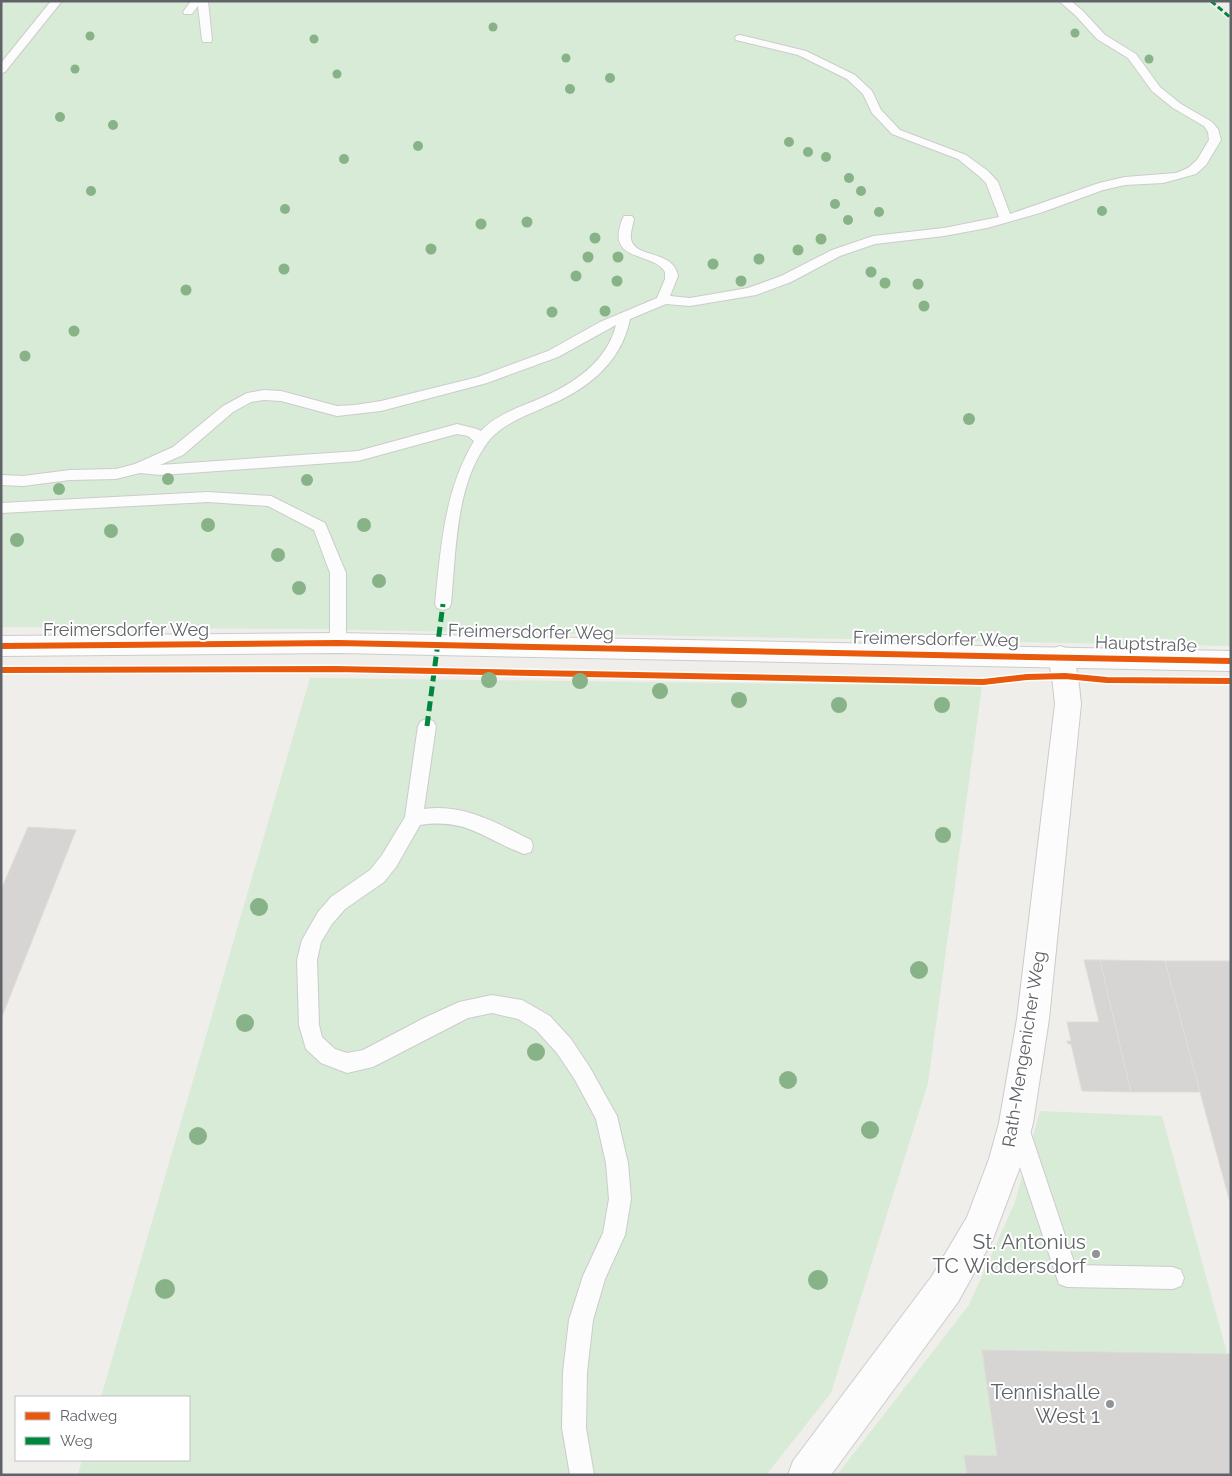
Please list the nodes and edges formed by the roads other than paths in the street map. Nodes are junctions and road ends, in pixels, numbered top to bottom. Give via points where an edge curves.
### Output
1 (57, 1) edge
2 (197, 1) edge
3 (203, 1) edge
4 (1064, 1) edge
5 (188, 12) dead end
6 (740, 38) dead end
7 (207, 40) dead end
8 (1, 70) edge
9 (628, 219) dead end
10 (1006, 219) junction
11 (664, 300) junction
12 (624, 318) junction
13 (481, 439) junction
14 (139, 468) junction
15 (1, 480) edge
16 (1, 508) edge
17 (443, 604) dead end
18 (338, 643) junction
19 (1, 646) edge
20 (1060, 656) junction
21 (1231, 661) edge
22 (427, 726) dead end
23 (414, 818) junction
24 (524, 846) dead end
25 (1016, 1123) junction
26 (1173, 1278) dead end
27 (582, 1475) edge
28 (807, 1475) edge

1 - 8 lane
2 - 5 lane
3 - 7 lane
4 - 10 lane via 1101,37 1132,56 1156,89 1208,124 1214,131 1215,140 1202,162 1179,176 1099,187
6 - 10 lane via 802,53 851,76 868,93 876,111 896,132 962,157 984,174 992,182
9 - 11 lane via 625,239 628,245 634,251 669,266 672,281 663,295
10 - 11 lane via 944,232 873,240 836,253 786,279 751,292 690,302
11 - 12 lane
12 - 13 lane via 622,335 607,359 584,380 558,396 502,420
12 - 14 lane via 553,354 482,380 381,406 337,411 281,396 247,398 228,409 178,451
13 - 14 lane via 472,432 457,429 358,456 161,470
13 - 17 lane via 469,459 461,483
14 - 15 lane via 116,474
16 - 18 lane via 208,497 271,501 320,526 338,573
18 - 19 street, Freimersdorfer Weg
18 - 20 street, Freimersdorfer Weg
20 - 21 street, Hauptstraße
20 - 25 street, Rath-Mengenicher Weg via 1068,704 1033,1019
22 - 23 lane
23 - 24 lane via 454,814
23 - 27 lane via 377,876 338,903 312,940 307,960 309,1025 314,1042 328,1056 346,1063 366,1060 466,1009 492,1004 522,1010 543,1023 582,1073 606,1116 617,1163 620,1199 614,1235 594,1276 581,1320 575,1372 574,1428
25 - 26 lane via 1067,1276
25 - 28 street, Rath-Mengenicher Weg via 981,1227 945,1289

